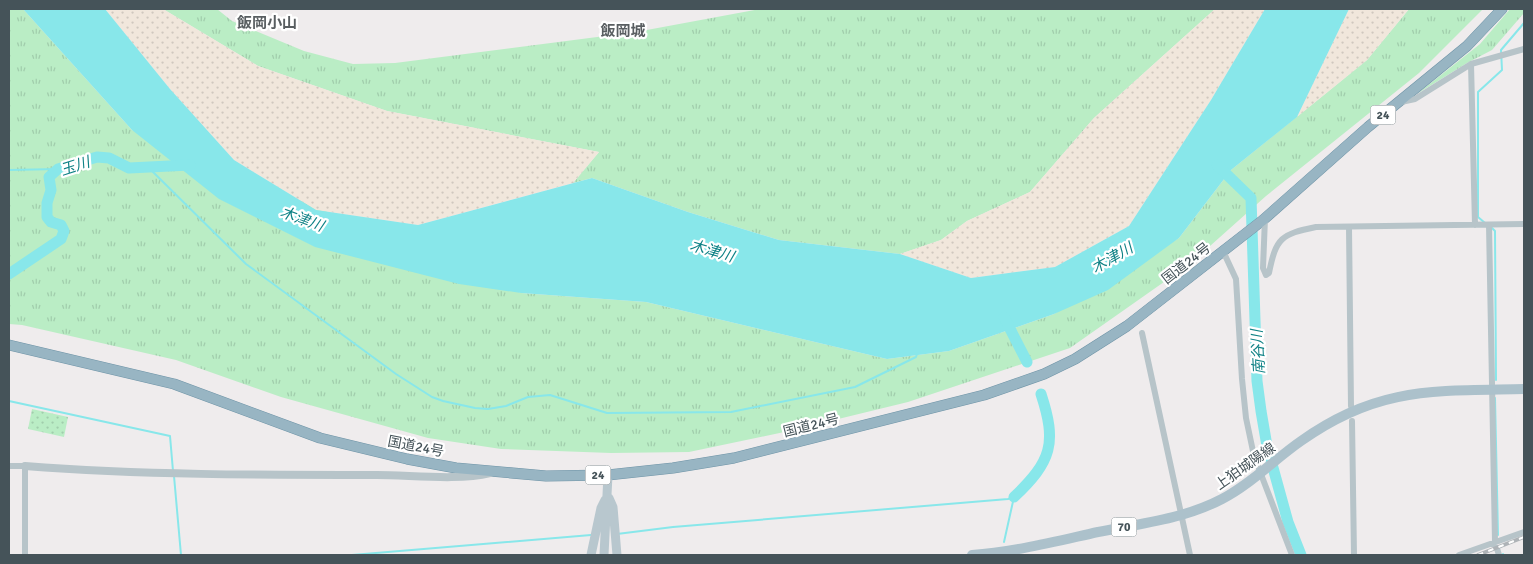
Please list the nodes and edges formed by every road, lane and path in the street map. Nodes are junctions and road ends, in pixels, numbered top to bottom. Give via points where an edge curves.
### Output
1 (1502, 9) edge
2 (1524, 49) edge
3 (1470, 64) junction
4 (1399, 103) junction
5 (1264, 219) junction
6 (1524, 224) edge
7 (1475, 225) junction
8 (1490, 225) junction
9 (1349, 227) junction
10 (1223, 251) junction
11 (1142, 333) dead end
12 (9, 345) edge
13 (1524, 389) edge
14 (1492, 390) junction
15 (1352, 406) dead end
16 (1352, 421) dead end
17 (9, 466) edge
18 (25, 466) junction
19 (1264, 470) junction
20 (493, 472) junction
21 (608, 475) junction
22 (608, 496) junction
23 (1181, 515) junction
24 (1524, 532) edge
25 (1495, 542) junction
26 (25, 555) edge
27 (591, 555) edge
28 (604, 555) edge
29 (617, 555) edge
30 (972, 555) edge
31 (1190, 555) edge
32 (1292, 555) edge
33 (1354, 555) edge
34 (1459, 555) edge
35 (1499, 555) edge

1 - 4 highway, 国道24号 / 24 via 1467,46
2 - 3 street
3 - 4 street via 1415,98
3 - 7 street
4 - 5 highway, 国道24号 / 24
5 - 9 street via 1263,268 1266,275 1274,249 1295,232 1316,227
5 - 10 highway, 国道24号 / 24
6 - 8 street
7 - 8 street
7 - 9 street
8 - 14 street
9 - 15 street
10 - 19 street via 1236,279 1246,418 1254,456
10 - 21 highway, 国道24号 / 24 via 1127,326 1075,359 1044,374 984,395 734,458
11 - 23 street
12 - 20 highway, 国道24号 / 24 via 174,384 329,441 407,459
13 - 14 main road, 上狛城陽線 / 70
14 - 19 main road, 上狛城陽線 / 70 via 1431,391 1382,400 1335,420 1300,441
14 - 25 street
16 - 33 street
17 - 18 street
18 - 20 street via 173,473 475,477
18 - 26 street
19 - 23 main road, 上狛城陽線 / 70 via 1222,499
19 - 32 street
20 - 21 highway, 国道24号 / 24 via 546,476
21 - 22 main road
22 - 27 main road via 601,508
22 - 28 main road
22 - 29 main road via 613,507
23 - 30 main road, 上狛城陽線 / 70
23 - 31 street
24 - 25 street
25 - 34 street
25 - 35 street

